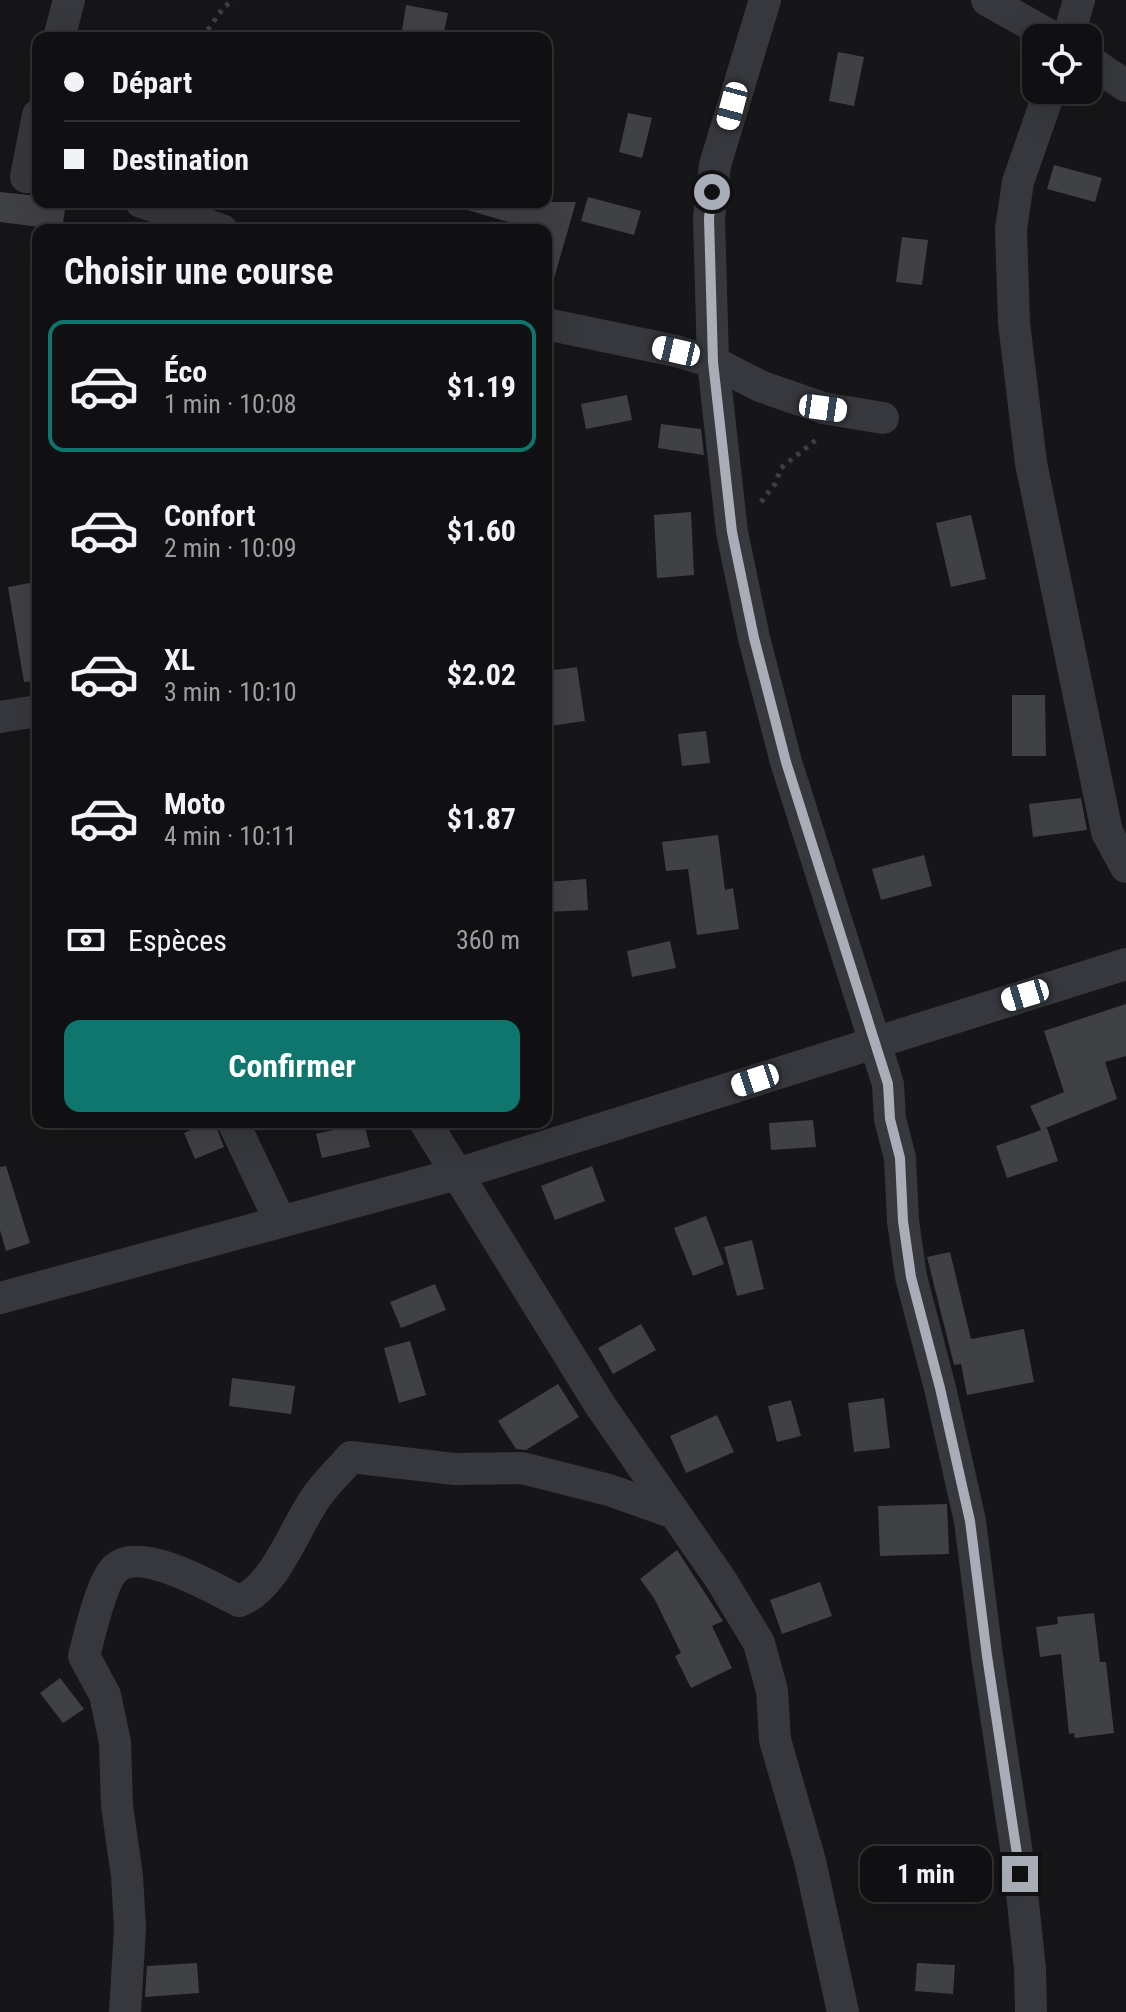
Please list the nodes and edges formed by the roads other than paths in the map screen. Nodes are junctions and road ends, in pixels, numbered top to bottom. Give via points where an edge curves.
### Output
1 (69, 0) edge
2 (765, 0) edge
3 (987, 0) edge
4 (1079, 0) edge
5 (1029, 24) edge
6 (1072, 24) edge
7 (61, 32) edge
8 (1102, 70) edge
9 (1126, 86) edge
10 (1045, 104) edge
11 (32, 146) edge
12 (32, 177) edge
13 (158, 208) edge
14 (205, 224) edge
15 (552, 325) edge
16 (713, 362) junction
17 (883, 418) dead end
18 (32, 712) edge
19 (0, 717) edge
20 (1126, 867) edge
21 (1126, 964) edge
22 (874, 1042) junction
23 (236, 1128) edge
24 (429, 1128) edge
25 (457, 1174) junction
26 (280, 1221) junction
27 (3, 1288) edge
28 (674, 1513) junction
29 (125, 2012) edge
30 (843, 2012) edge
31 (1031, 2012) edge

1 - 7 street
2 - 16 street via 715,165 709,218
3 - 5 street
4 - 6 street
8 - 9 street
10 - 20 street via 1018,182 1011,229 1014,323 1031,463 1107,832
11 - 12 street via 26,177
13 - 14 street
15 - 16 street
16 - 17 street via 823,408
16 - 22 street via 730,514 754,638 786,762
18 - 19 street
21 - 22 street
22 - 25 street
22 - 31 street via 888,1084 900,1158 911,1277 970,1521 1020,1874
23 - 26 street
24 - 25 street
25 - 26 street
25 - 28 street via 600,1405
26 - 27 street
28 - 29 street via 522,1468 454,1469 351,1457 317,1497 254,1596 239,1601 164,1565 130,1562 115,1568 84,1656 105,1695 115,1742 130,1928
28 - 30 street via 759,1643 772,1691 775,1740 810,1861

